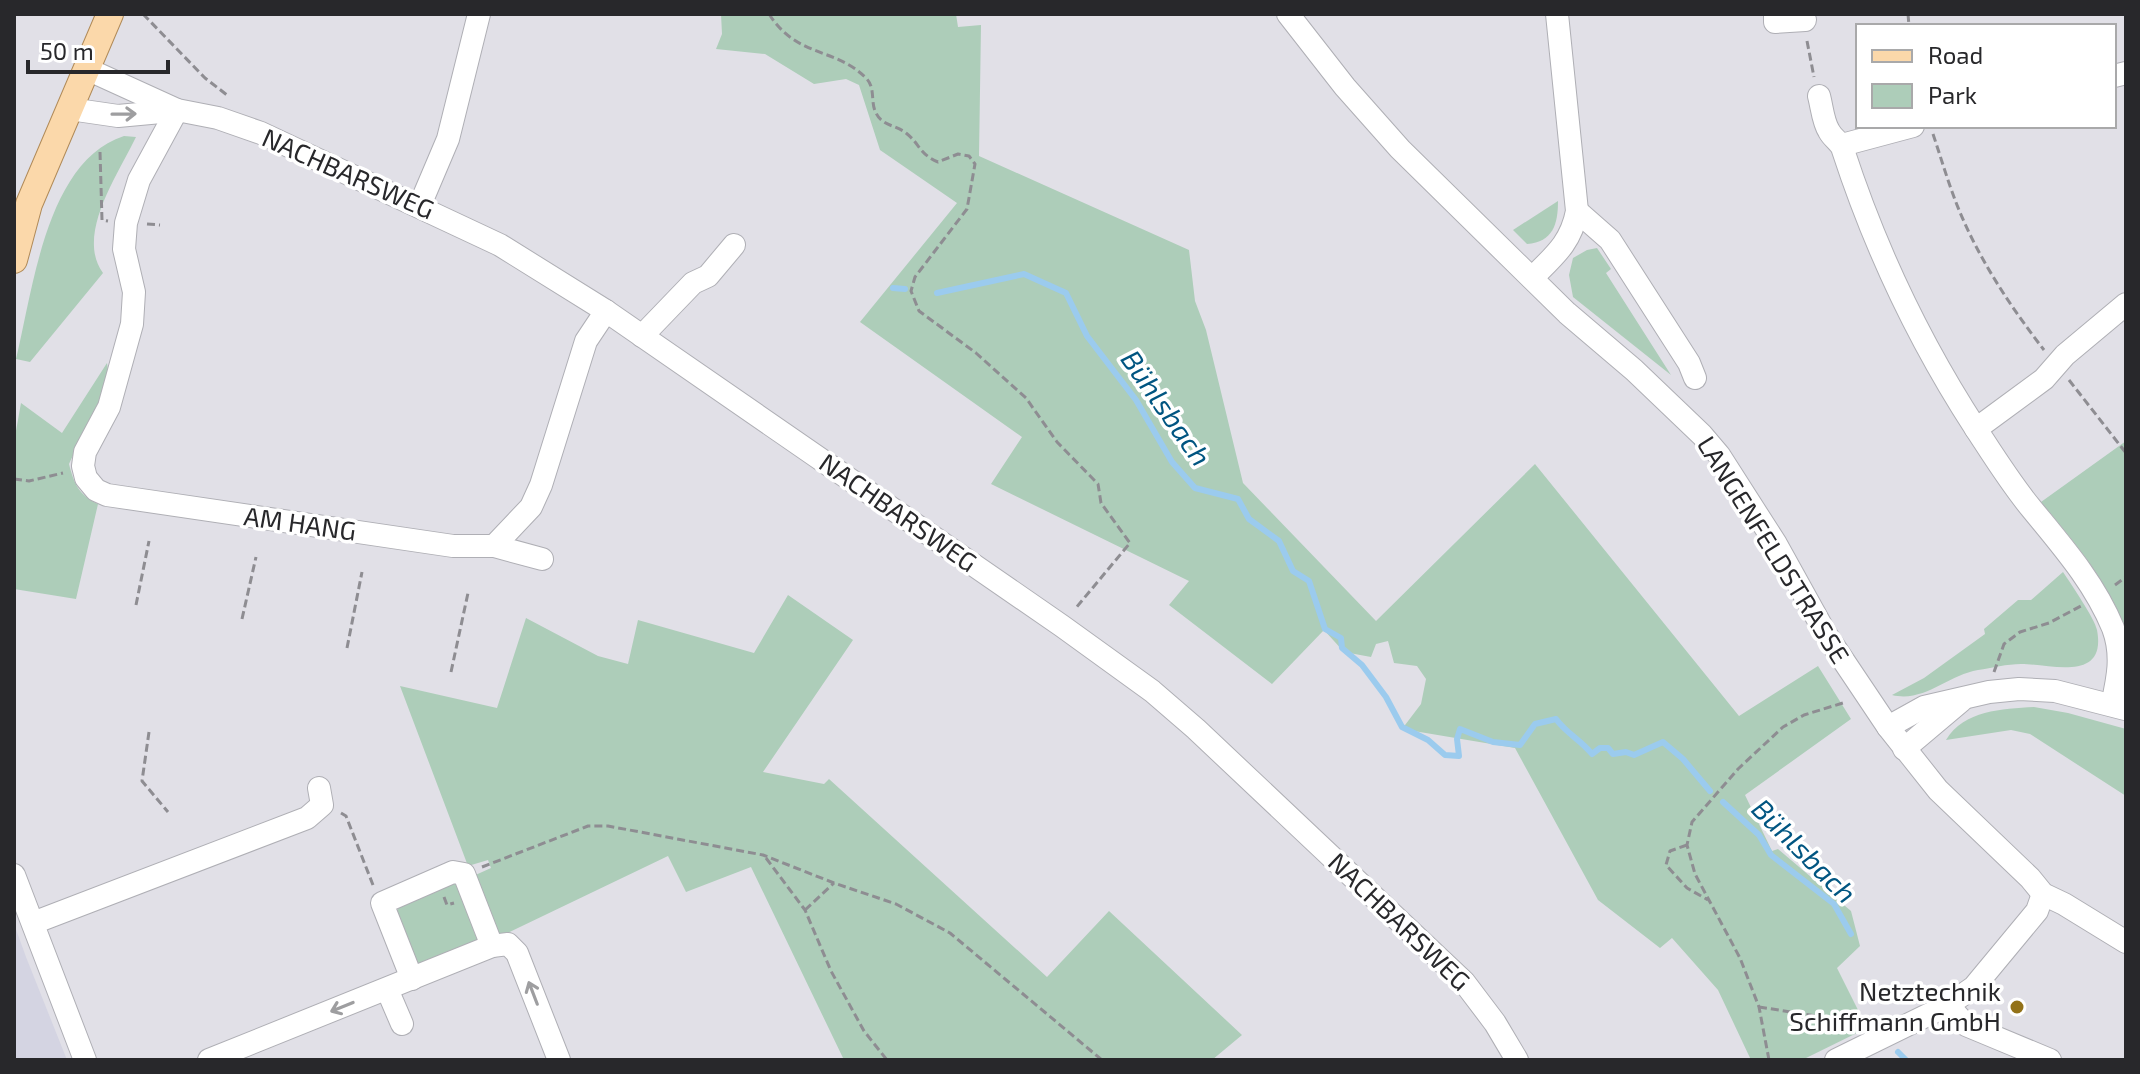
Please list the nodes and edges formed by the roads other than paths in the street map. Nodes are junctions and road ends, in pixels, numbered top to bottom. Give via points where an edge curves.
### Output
1 (110, 14) edge
2 (479, 14) edge
3 (1288, 14) edge
4 (1557, 14) edge
5 (1775, 14) edge
6 (1805, 20) road end
7 (87, 69) junction
8 (1819, 96) road end
9 (70, 109) junction
10 (177, 110) junction
11 (1906, 128) edge
12 (1842, 145) junction
13 (22, 203) edge
14 (420, 205) junction
15 (1577, 211) junction
16 (734, 245) dead end
17 (14, 260) edge
18 (1532, 278) junction
19 (2126, 304) edge
20 (606, 311) junction
21 (642, 336) junction
22 (1695, 378) dead end
23 (1976, 429) junction
24 (494, 546) junction
25 (542, 559) dead end
26 (1964, 699) junction
27 (2119, 707) edge
28 (1888, 727) junction
29 (1904, 749) junction
30 (320, 796) road end
31 (14, 875) edge
32 (2043, 894) junction
33 (33, 923) junction
34 (2126, 942) edge
35 (492, 946) junction
36 (412, 979) junction
37 (387, 989) junction
38 (1948, 1005) junction
39 (402, 1024) dead end
40 (85, 1060) edge
41 (209, 1060) edge
42 (559, 1060) edge
43 (1517, 1060) edge
44 (1836, 1060) edge
45 (2050, 1060) edge

1 - 7 main road
2 - 14 street via 448,139
3 - 18 street, LANGENFELDSTRASSE via 1400,149
4 - 15 street
5 - 6 street via 1775,22
7 - 9 main road
7 - 10 street, NACHBARSWEG
8 - 12 street via 1829,131
9 -> 10 street, NACHBARSWEG via 118,116
9 - 13 main road
10 - 14 street, NACHBARSWEG via 261,133
10 - 24 street, AM HANG via 139,180 126,223 132,324 109,407 85,452 86,478 107,495 453,546
11 - 12 street
12 - 23 street via 1900,292
13 - 17 main road
14 - 20 street, NACHBARSWEG via 500,245
15 - 18 street via 1574,231
15 - 22 street via 1610,240
16 - 21 street
18 - 28 street, LANGENFELDSTRASSE via 1683,415 1719,455
19 - 23 street via 2044,379
20 - 21 street, NACHBARSWEG
20 - 24 street via 586,341 531,507
21 - 43 street, NACHBARSWEG via 1152,691 1454,972
23 - 27 street via 2097,597 2118,644
24 - 25 street, AM HANG
26 - 27 street via 2019,689 2055,691
26 - 28 street via 1924,707
26 - 29 street
28 - 29 street, LANGENFELDSTRASSE
29 - 32 street, LANGENFELDSTRASSE
30 - 33 street via 307,818
31 - 33 street
32 - 34 street, LANGENFELDSTRASSE
32 - 38 street via 2037,911 1974,987
33 - 40 street
35 - 36 street
35 - 36 street via 464,874 453,872 382,903
42 -> 35 street via 517,953 508,944
36 - 37 street
37 - 39 street
37 -> 41 street
38 - 44 street
38 - 45 street via 1966,1025

